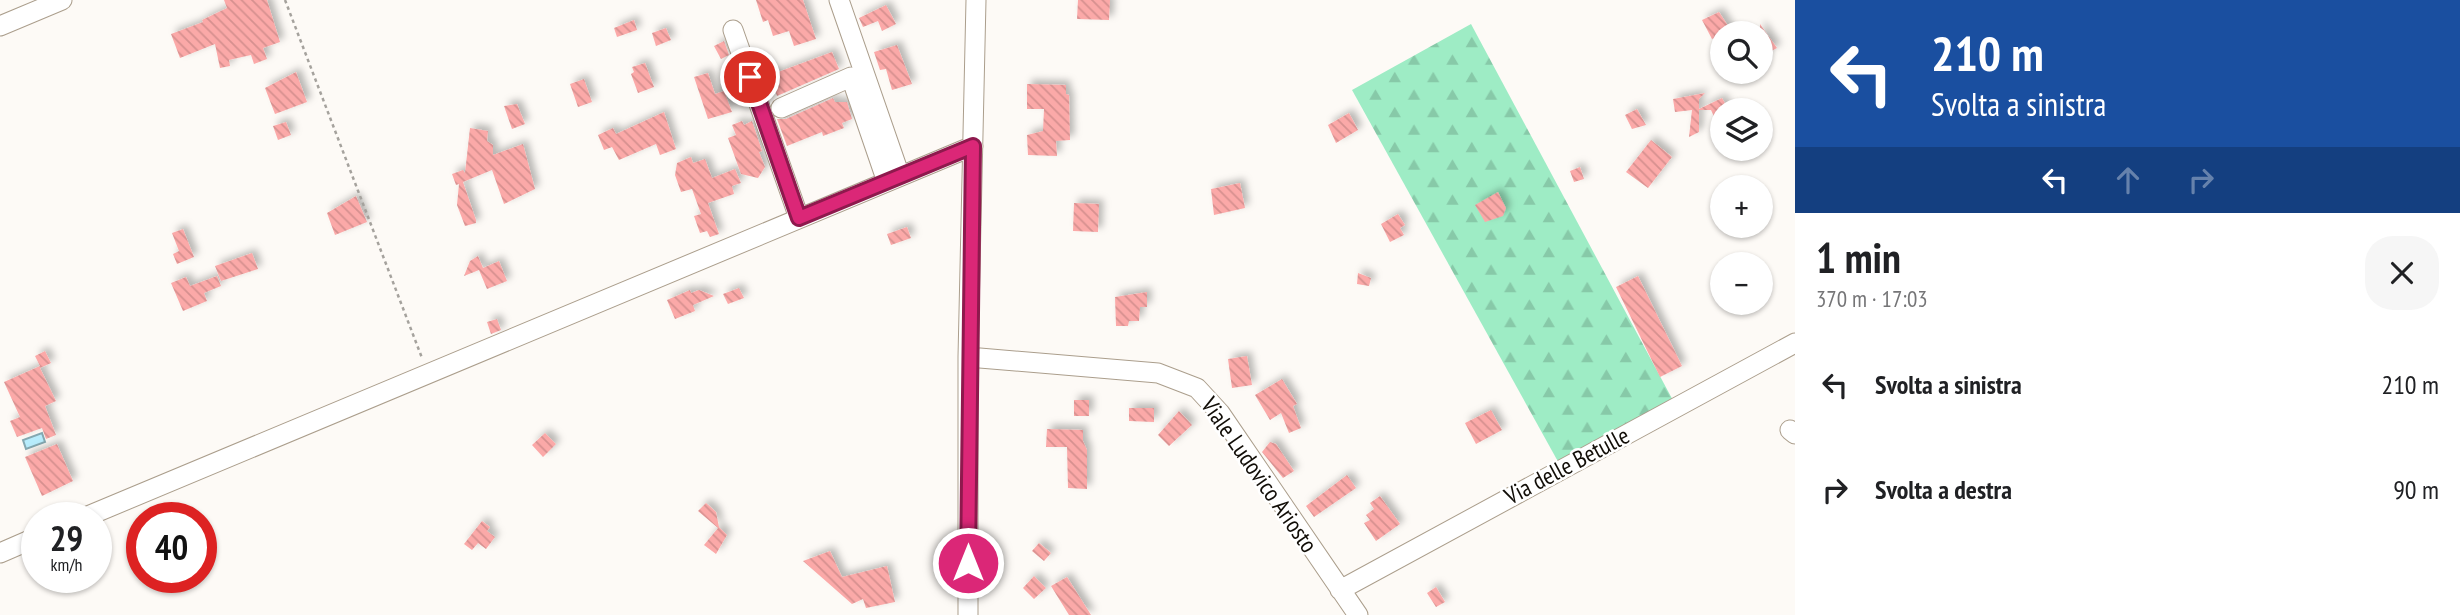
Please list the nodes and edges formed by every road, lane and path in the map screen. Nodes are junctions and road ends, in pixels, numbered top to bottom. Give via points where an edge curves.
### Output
1 (62, 0) edge
2 (285, 0) edge
3 (839, 0) edge
4 (976, 0) edge
5 (0, 26) edge
6 (733, 30) dead end
7 (781, 108) dead end
8 (973, 146) junction
9 (893, 179) junction
10 (799, 218) junction
11 (1795, 343) edge
12 (968, 357) junction
13 (428, 374) junction
14 (112, 506) edge
15 (21, 543) edge
16 (0, 552) edge
17 (1340, 590) junction
18 (968, 615) edge
19 (1358, 615) edge

1 - 5 street
2 - 13 path
3 - 9 street
4 - 8 street
6 - 10 street
7 - 9 street via 851,77
8 - 9 street
8 - 12 street
9 - 10 street
10 - 13 street
11 - 17 street, Via delle Betulle
12 - 17 street, Viale Ludovico Ariosto via 1158,373 1197,388 1220,413
12 - 18 street
13 - 14 street
15 - 16 street
17 - 19 street, Viale Ludovico Ariosto

